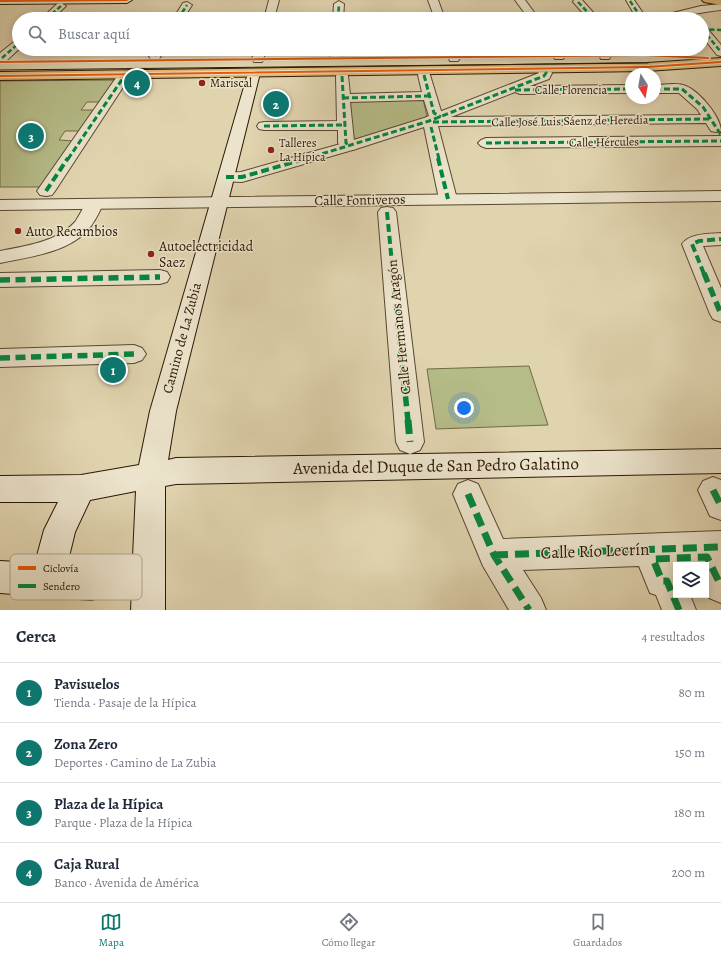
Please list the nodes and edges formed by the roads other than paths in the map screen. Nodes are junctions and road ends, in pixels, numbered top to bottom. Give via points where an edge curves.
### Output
1 (128, 0) edge
2 (274, 0) edge
3 (433, 0) edge
4 (520, 0) edge
5 (0, 1) edge
6 (630, 1) dead end
7 (578, 2) dead end
8 (717, 3) edge
9 (187, 4) dead end
10 (339, 4) dead end
11 (61, 6) dead end
12 (54, 12) edge
13 (182, 12) edge
14 (271, 12) edge
15 (338, 12) edge
16 (437, 12) edge
17 (529, 12) edge
18 (587, 12) edge
19 (637, 12) edge
20 (685, 12) edge
21 (709, 29) edge
22 (721, 30) edge
23 (709, 42) edge
24 (12, 50) edge
25 (721, 52) edge
26 (369, 56) edge
27 (664, 56) edge
28 (721, 59) edge
29 (1, 60) edge
30 (258, 60) edge
31 (721, 62) edge
32 (543, 69) junction
33 (424, 74) dead end
34 (0, 76) edge
35 (342, 76) dead end
36 (124, 78) dead end
37 (625, 89) edge
38 (661, 89) edge
39 (512, 90) junction
40 (429, 96) junction
41 (343, 98) junction
42 (434, 122) junction
43 (345, 125) junction
44 (264, 126) dead end
45 (718, 130) edge
46 (486, 143) dead end
47 (350, 146) junction
48 (226, 177) junction
49 (46, 191) dead end
50 (721, 196) edge
51 (448, 199) junction
52 (219, 202) junction
53 (94, 204) junction
54 (0, 205) edge
55 (387, 212) dead end
56 (721, 239) edge
57 (0, 257) edge
58 (160, 278) dead end
59 (0, 280) edge
60 (721, 314) edge
61 (134, 354) dead end
62 (0, 358) edge
63 (410, 442) dead end
64 (721, 461) edge
65 (151, 475) junction
66 (82, 488) junction
67 (0, 489) edge
68 (468, 494) dead end
69 (721, 547) edge
70 (54, 554) edge
71 (494, 555) junction
72 (149, 570) junction
73 (142, 571) edge
74 (0, 577) edge
75 (10, 578) edge
76 (721, 586) edge
77 (148, 610) edge
78 (529, 610) edge
79 (679, 610) edge

1 - 5 street
2 - 14 street
3 - 16 street
4 - 17 street
6 - 19 street
7 - 18 street
8 - 20 street
9 - 13 street
10 - 15 street
11 - 12 street
21 - 22 street
23 - 25 street
24 - 29 street
26 - 30 main road
27 - 28 main road
29 - 30 main road
30 - 32 main road
30 - 34 main road
30 - 48 street, Camino de La Zubia
31 - 32 main road via 670,67
32 - 39 street via 546,73 544,76
33 - 40 street
35 - 41 street
36 - 49 street
37 - 39 street, Calle Florencia
38 - 45 street via 682,89 703,107
39 - 42 street
40 - 41 street
40 - 42 street
41 - 43 street
42 - 45 street, Calle José Luis Sáenz de Heredia
42 - 47 street
42 - 51 street
43 - 44 street
43 - 47 street via 346,143
45 - 46 street, Calle Hércules
47 - 48 street via 242,177
48 - 52 street, Camino de La Zubia
50 - 51 street, Calle Fontiveros
51 - 52 street, Calle Fontiveros
52 - 53 street, Calle Fontiveros
52 - 65 street, Camino de La Zubia via 163,411
53 - 54 street, Calle Fontiveros
53 - 57 street via 80,227 66,237 43,247
55 - 63 street, Calle Hermanos Aragón
56 - 60 street via 692,244
58 - 59 street
61 - 62 street
64 - 65 street, Avenida del Duque de San Pedro Galatino via 183,471
65 - 66 street, Avenida del Duque de San Pedro Galatino
65 - 72 street, Camino de La Zubia
66 - 67 street, Avenida del Duque de San Pedro Galatino
66 - 70 street via 60,530
68 - 71 street
69 - 71 street, Calle Río Lecrín
71 - 78 street
72 - 73 street
72 - 77 street, Camino de La Zubia
74 - 75 street
76 - 79 street via 707,557 653,559 662,581 667,581

